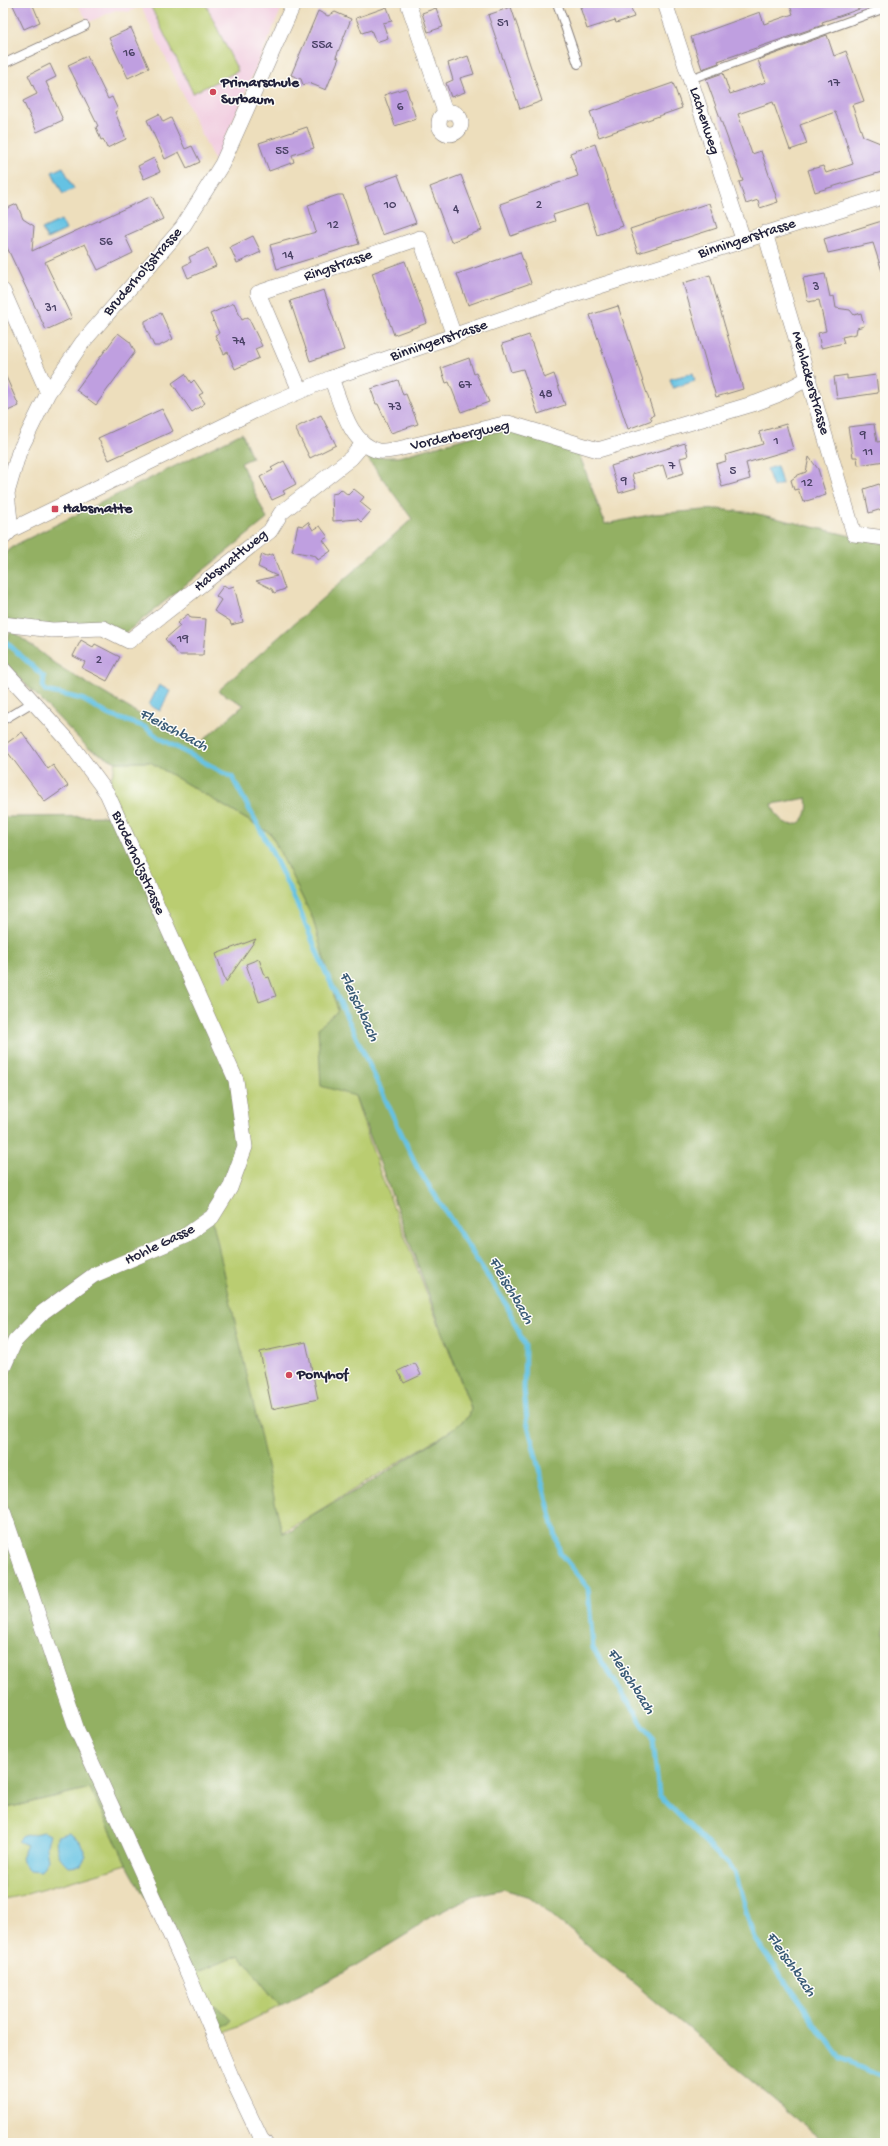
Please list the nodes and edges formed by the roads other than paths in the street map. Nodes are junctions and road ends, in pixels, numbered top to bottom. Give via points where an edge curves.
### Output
1 (294, 3) edge
2 (408, 3) edge
3 (557, 3) edge
4 (665, 3) edge
5 (885, 8) edge
6 (85, 26) dead end
7 (3, 64) edge
8 (578, 64) dead end
9 (690, 79) junction
10 (445, 112) dead end
11 (885, 196) edge
12 (765, 233) junction
13 (743, 240) junction
14 (3, 291) edge
15 (454, 336) junction
16 (332, 378) junction
17 (809, 378) junction
18 (300, 391) junction
19 (48, 392) junction
20 (363, 444) junction
21 (7, 534) edge
22 (885, 538) edge
23 (3, 624) edge
24 (3, 669) edge
25 (33, 702) junction
26 (3, 720) edge
27 (236, 1080) joint
28 (3, 1368) edge
29 (3, 1511) edge
30 (263, 2141) edge

1 - 19 street, Bruderholzstrasse via 222,164 182,228 82,343
2 - 10 street
3 - 8 lane
4 - 9 street, Lachenweg
5 - 9 lane
6 - 7 lane
9 - 13 street, Lachenweg
11 - 12 street, Binningerstrasse
12 - 13 street, Binningerstrasse
12 - 17 street, Mehlackerstrasse
13 - 15 street, Binningerstrasse
14 - 19 street
15 - 16 street, Binningerstrasse
15 - 18 street, Ringstrasse via 420,238 258,293
16 - 18 street, Binningerstrasse
16 - 20 street, Vorderbergweg via 351,428
17 - 20 street, Vorderbergweg via 756,403 598,450 508,423 380,452
17 - 22 street, Mehlackerstrasse via 854,534
18 - 21 street, Binningerstrasse via 254,411
19 - 21 street, Bruderholzstrasse via 18,452 7,493
20 - 23 street, Habsmattweg via 351,458 280,514 270,532 129,642 103,628 52,630
24 - 25 street, Bruderholzstrasse
25 - 26 lane
25 - 27 street, Bruderholzstrasse via 67,738 107,793
27 - 28 street, Hohle Gasse via 245,1148 230,1188 212,1218 185,1236 94,1275 43,1312 14,1341
29 - 30 street via 77,1730 189,1976 231,2076

